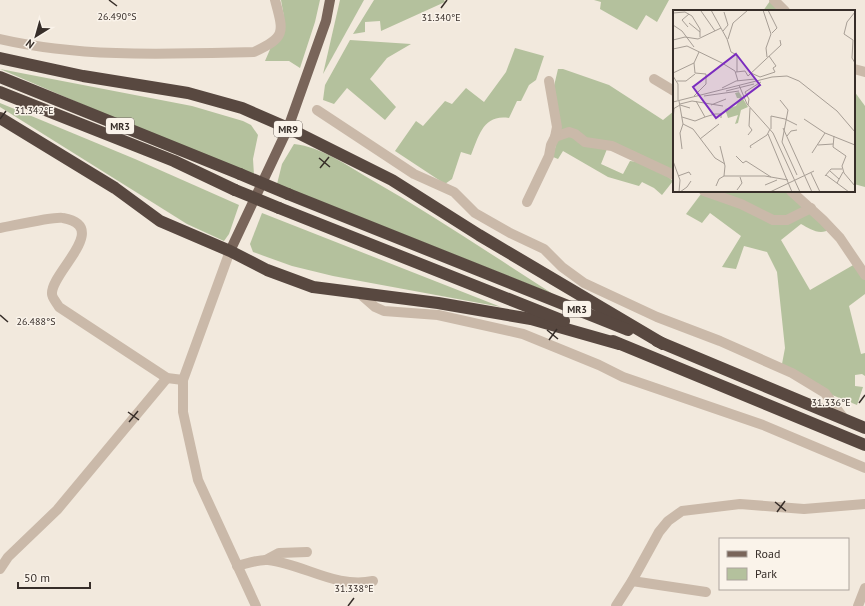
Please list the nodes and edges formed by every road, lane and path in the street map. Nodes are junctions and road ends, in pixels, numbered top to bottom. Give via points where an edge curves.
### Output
1 (275, 0) edge
2 (330, 0) edge
3 (774, 0) edge
4 (784, 10) edge
5 (0, 39) edge
6 (0, 58) edge
7 (855, 69) edge
8 (865, 72) edge
9 (0, 78) edge
10 (654, 79) dead end
11 (549, 81) dead end
12 (673, 90) edge
13 (0, 92) edge
14 (317, 110) dead end
15 (0, 118) edge
16 (288, 128) junction
17 (555, 137) junction
18 (673, 175) edge
19 (707, 192) edge
20 (792, 192) edge
21 (528, 202) dead end
22 (811, 208) junction
23 (0, 228) edge
24 (230, 252) junction
25 (865, 275) edge
26 (359, 293) junction
27 (620, 344) junction
28 (663, 344) junction
29 (168, 378) junction
30 (183, 380) junction
31 (845, 420) junction
32 (865, 428) edge
33 (865, 445) edge
34 (865, 468) edge
35 (865, 504) edge
36 (307, 552) dead end
37 (266, 560) junction
38 (237, 566) junction
39 (0, 569) edge
40 (373, 580) dead end
41 (632, 581) junction
42 (865, 588) edge
43 (706, 592) dead end
44 (256, 606) edge
45 (616, 606) edge
46 (858, 606) edge

1 - 5 street via 282,24 280,34 274,43 254,52 105,53 29,45
2 - 16 main road, MR9 via 326,21
3 - 4 street
6 - 16 highway via 84,76 188,93 242,108
7 - 8 street
9 - 28 highway, MR3, bridge
10 - 12 street
11 - 17 street via 557,127
13 - 27 highway, MR3, bridge via 174,161 279,208
14 - 31 street via 414,174 454,192 475,213 544,249 562,267 584,283 657,317 720,340 792,373 825,393
15 - 24 highway via 116,188 160,222
16 - 24 main road, MR9
16 - 28 highway via 392,180 479,235
17 - 18 street via 569,132 585,142 612,146
17 - 21 street
19 - 22 street via 773,220 781,221
20 - 22 street
22 - 25 street via 840,238
23 - 29 street via 63,217 77,223 81,230 81,242 53,284 51,295 59,307
24 - 26 highway via 267,270 313,287
24 - 30 street
26 - 27 highway via 531,319
26 - 34 street via 375,307 384,311 438,315 523,334 623,377 763,425
27 - 33 highway, MR3
28 - 31 highway, MR3
29 - 30 street
29 - 39 street via 57,510
30 - 38 street via 183,412 198,480
31 - 32 highway, MR3
35 - 41 street via 804,509 740,504 682,511 668,521 659,532
36 - 37 street via 279,554
37 - 38 street
37 - 40 street via 340,580 362,583
38 - 44 street
41 - 43 street
41 - 45 street
42 - 46 street

